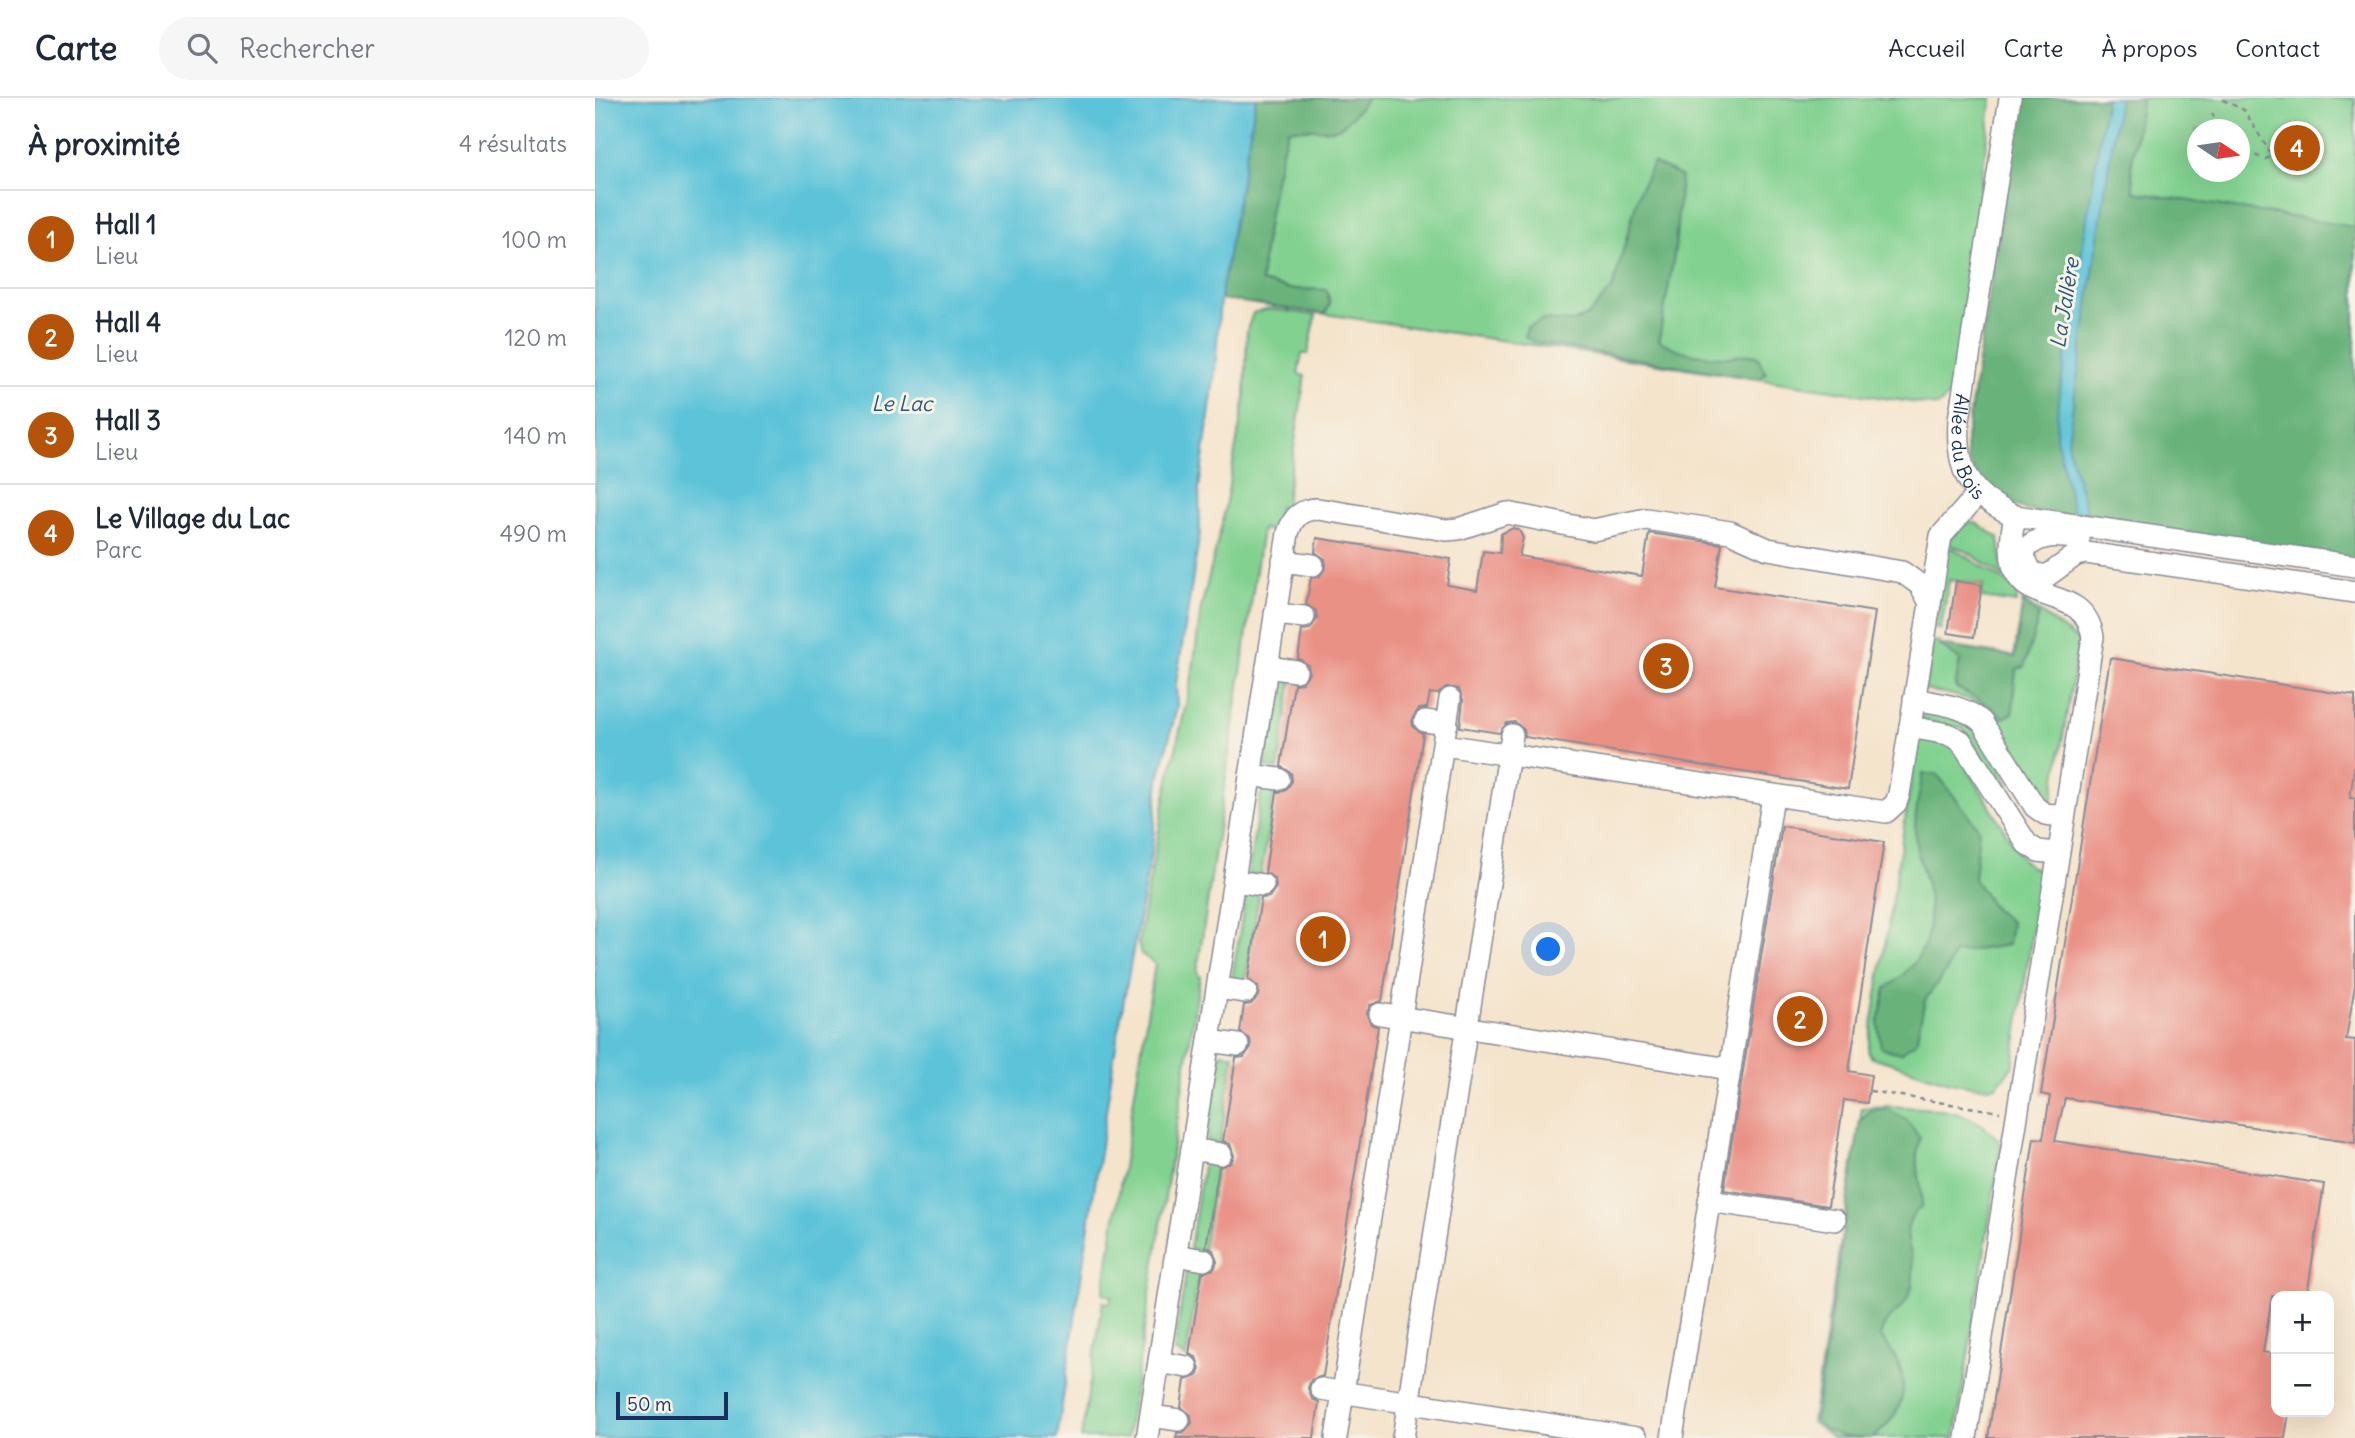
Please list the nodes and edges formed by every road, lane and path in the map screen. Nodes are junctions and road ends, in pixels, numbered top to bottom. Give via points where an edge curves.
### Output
1 (2010, 98) edge
2 (2223, 100) dead end
3 (2212, 113) dead end
4 (2215, 119) edge
5 (2249, 119) edge
6 (2250, 121) edge
7 (2250, 154) edge
8 (1978, 494) junction
9 (2015, 516) junction
10 (1283, 561) junction
11 (1313, 565) dead end
12 (2355, 566) edge
13 (2355, 579) edge
14 (2355, 592) edge
15 (1930, 603) junction
16 (1275, 614) junction
17 (1304, 617) dead end
18 (1267, 667) junction
19 (1296, 671) dead end
20 (1450, 699) dead end
21 (1914, 699) junction
22 (1910, 727) junction
23 (1444, 745) junction
24 (1511, 745) junction
25 (1250, 775) junction
26 (1279, 779) dead end
27 (1784, 791) junction
28 (2062, 816) junction
29 (2057, 853) junction
30 (1234, 881) junction
31 (1263, 885) dead end
32 (1217, 988) junction
33 (1246, 992) dead end
34 (1380, 1014) dead end
35 (1401, 1018) junction
36 (1467, 1028) junction
37 (1209, 1041) junction
38 (1237, 1045) dead end
39 (1730, 1069) junction
40 (1870, 1091) dead end
41 (2017, 1114) junction
42 (1192, 1149) junction
43 (1221, 1154) dead end
44 (1709, 1201) junction
45 (1835, 1220) dead end
46 (1176, 1255) junction
47 (1204, 1260) dead end
48 (1159, 1362) junction
49 (1187, 1367) dead end
50 (1321, 1389) dead end
51 (1343, 1392) junction
52 (1408, 1402) junction
53 (1151, 1416) junction
54 (1179, 1420) dead end
55 (1147, 1438) edge
56 (1336, 1438) edge
57 (1403, 1438) edge
58 (1637, 1438) edge
59 (1672, 1438) edge
60 (1966, 1438) edge

1 - 8 street, Allée du Bois via 1959,420 1960,465
2 - 5 path via 2243,110
3 - 4 path
6 - 7 path via 2272,156 2266,159
8 - 9 street, Allée du Bois
8 - 15 street via 1941,536
9 - 12 street, Allée du Bois
9 - 28 street via 2009,557 2018,580 2075,609 2091,629
10 - 11 street
10 - 15 street via 1290,524 1310,509 1446,530 1507,513 1600,530 1646,519 1730,532 1768,549 1902,572 1920,585
10 - 16 street
13 - 14 street via 2055,536 2034,541 2024,557 2026,567 2039,576 2047,576 2086,553
15 - 21 street
16 - 17 street
16 - 18 street
18 - 19 street
18 - 25 street
20 - 23 street via 1436,722
21 - 22 street
21 - 28 street via 1974,715 2035,807
22 - 27 street via 1899,794 1886,812
22 - 29 street via 1961,741 2027,844 2038,851
23 - 24 street
23 - 35 street
24 - 27 street
24 - 36 street
25 - 26 street
25 - 30 street
27 - 39 street
28 - 29 street
29 - 41 street
30 - 31 street
30 - 32 street
32 - 33 street
32 - 37 street
34 - 35 street
35 - 36 street
35 - 51 street
36 - 39 street
36 - 52 street
37 - 38 street
37 - 42 street
39 - 44 street
40 - 41 path
41 - 60 street
42 - 43 street
42 - 46 street
44 - 45 street
44 - 59 street
46 - 47 street
46 - 48 street
48 - 49 street
48 - 53 street
50 - 51 street
51 - 52 street
51 - 56 street
52 - 57 street
52 - 58 street
53 - 54 street
53 - 55 street

